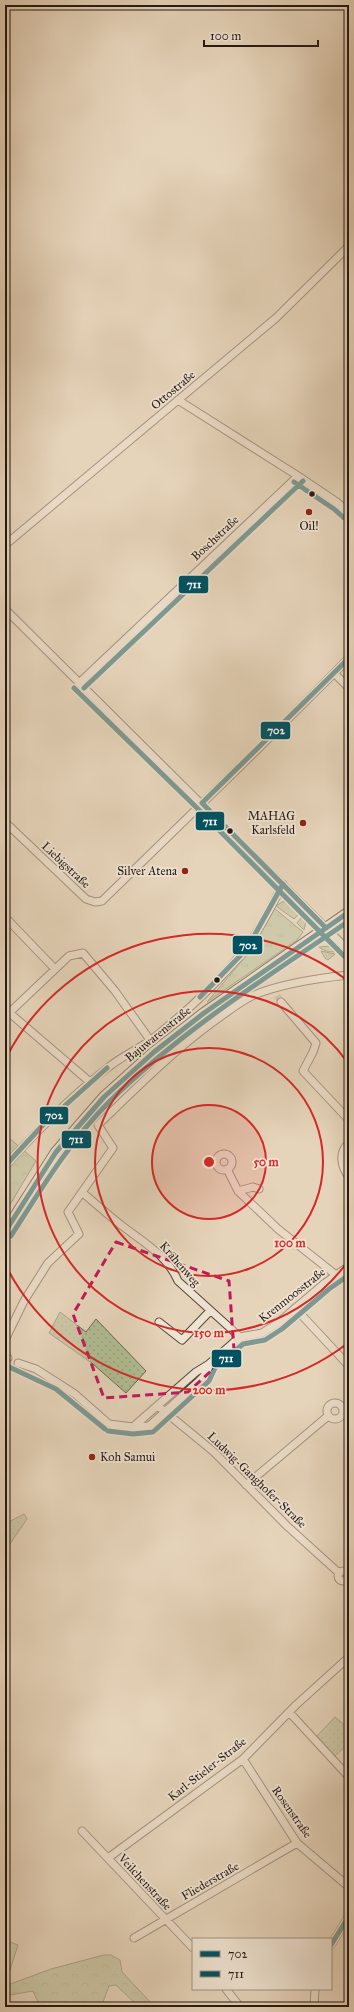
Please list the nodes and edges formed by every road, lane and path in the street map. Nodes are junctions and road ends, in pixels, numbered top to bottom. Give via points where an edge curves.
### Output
1 (349, 246) edge
2 (178, 400) junction
3 (298, 476) junction
4 (349, 513) edge
5 (5, 545) edge
6 (5, 609) edge
7 (349, 658) edge
8 (334, 673) junction
9 (79, 683) junction
10 (349, 688) edge
11 (202, 803) junction
12 (5, 822) edge
13 (283, 884) junction
14 (349, 912) edge
15 (5, 917) edge
16 (326, 928) junction
17 (349, 951) edge
18 (55, 969) junction
19 (349, 975) edge
20 (277, 996) junction
21 (7, 1011) edge
22 (150, 1040) junction
23 (90, 1082) junction
24 (349, 1120) edge
25 (349, 1143) edge
26 (5, 1166) edge
27 (226, 1169) dead end
28 (349, 1177) edge
29 (259, 1189) dead end
30 (238, 1191) junction
31 (83, 1193) junction
32 (5, 1232) edge
33 (349, 1266) edge
34 (336, 1275) junction
35 (295, 1308) junction
36 (210, 1311) junction
37 (159, 1322) dead end
38 (240, 1337) junction
39 (5, 1340) edge
40 (18, 1363) dead end
41 (209, 1364) junction
42 (349, 1366) edge
43 (158, 1406) junction
44 (165, 1412) junction
45 (328, 1416) dead end
46 (133, 1427) junction
47 (246, 1485) junction
48 (339, 1573) dead end
49 (349, 1657) edge
50 (289, 1712) junction
51 (243, 1758) junction
52 (349, 1777) edge
53 (82, 1831) dead end
54 (297, 1843) junction
55 (108, 1858) junction
56 (349, 1887) edge
57 (349, 1916) edge
58 (165, 1920) junction
59 (134, 1938) dead end
60 (332, 1943) edge
61 (192, 1947) edge
62 (227, 1990) edge
63 (315, 1990) edge
64 (240, 2007) edge
65 (314, 2007) edge

1 - 2 street, Ottostraße via 276,318
2 - 3 street
2 - 5 street, Ottostraße
3 - 4 street
3 - 9 street, Boschstraße
6 - 9 street
7 - 8 street, Liebigstraße
8 - 10 street
8 - 11 street, Liebigstraße
9 - 11 street
11 - 12 street, Liebigstraße via 102,901 95,902 86,899
11 - 13 street
13 - 16 street
13 - 22 street via 240,956 208,990
14 - 16 main road, Bajuwarenstraße
15 - 18 street
16 - 17 street
16 - 32 main road, Bajuwarenstraße via 204,1013 154,1052 104,1097 56,1152
18 - 21 street
18 - 22 street via 69,956 83,954 116,991
19 - 20 street via 328,977
20 - 24 street via 316,1043 303,1071
20 - 31 street via 254,995 238,1004 155,1068 98,1125 113,1148
21 - 23 street
22 - 23 street
23 - 26 street via 41,1127
25 - 28 street via 344,1147 341,1158
27 - 30 street
29 - 30 street via 253,1186
30 - 34 street via 278,1229
31 - 36 street, Krähenweg via 121,1225 149,1244 173,1270 178,1281
31 - 39 street via 68,1212 79,1234 48,1263 24,1301
33 - 34 street, Krenmoosstraße
34 - 35 street, Krenmoosstraße
35 - 38 street, Krenmoosstraße via 262,1333
35 - 42 street
36 - 37 street via 182,1340
36 - 38 street, Krähenweg
38 - 41 street
40 - 46 street via 36,1369 75,1394 109,1424
41 - 43 street via 196,1372
41 - 44 street via 204,1376
43 - 44 street, Ludwig-Ganghofer-Straße
43 - 46 street
44 - 46 street via 149,1426
44 - 47 street, Ludwig-Ganghofer-Straße via 214,1452
45 - 47 street
47 - 48 street, Ludwig-Ganghofer-Straße
49 - 50 street, Karl-Stieler-Straße
50 - 51 street, Karl-Stieler-Straße
50 - 52 street
51 - 54 street, Rosenstraße
51 - 55 street, Karl-Stieler-Straße
53 - 55 street, Veilchenstraße
54 - 56 street, Rosenstraße
54 - 58 street, Fliederstraße
55 - 58 street, Veilchenstraße
57 - 60 street
58 - 59 street, Fliederstraße
58 - 61 street, Veilchenstraße
62 - 64 street
63 - 65 street

